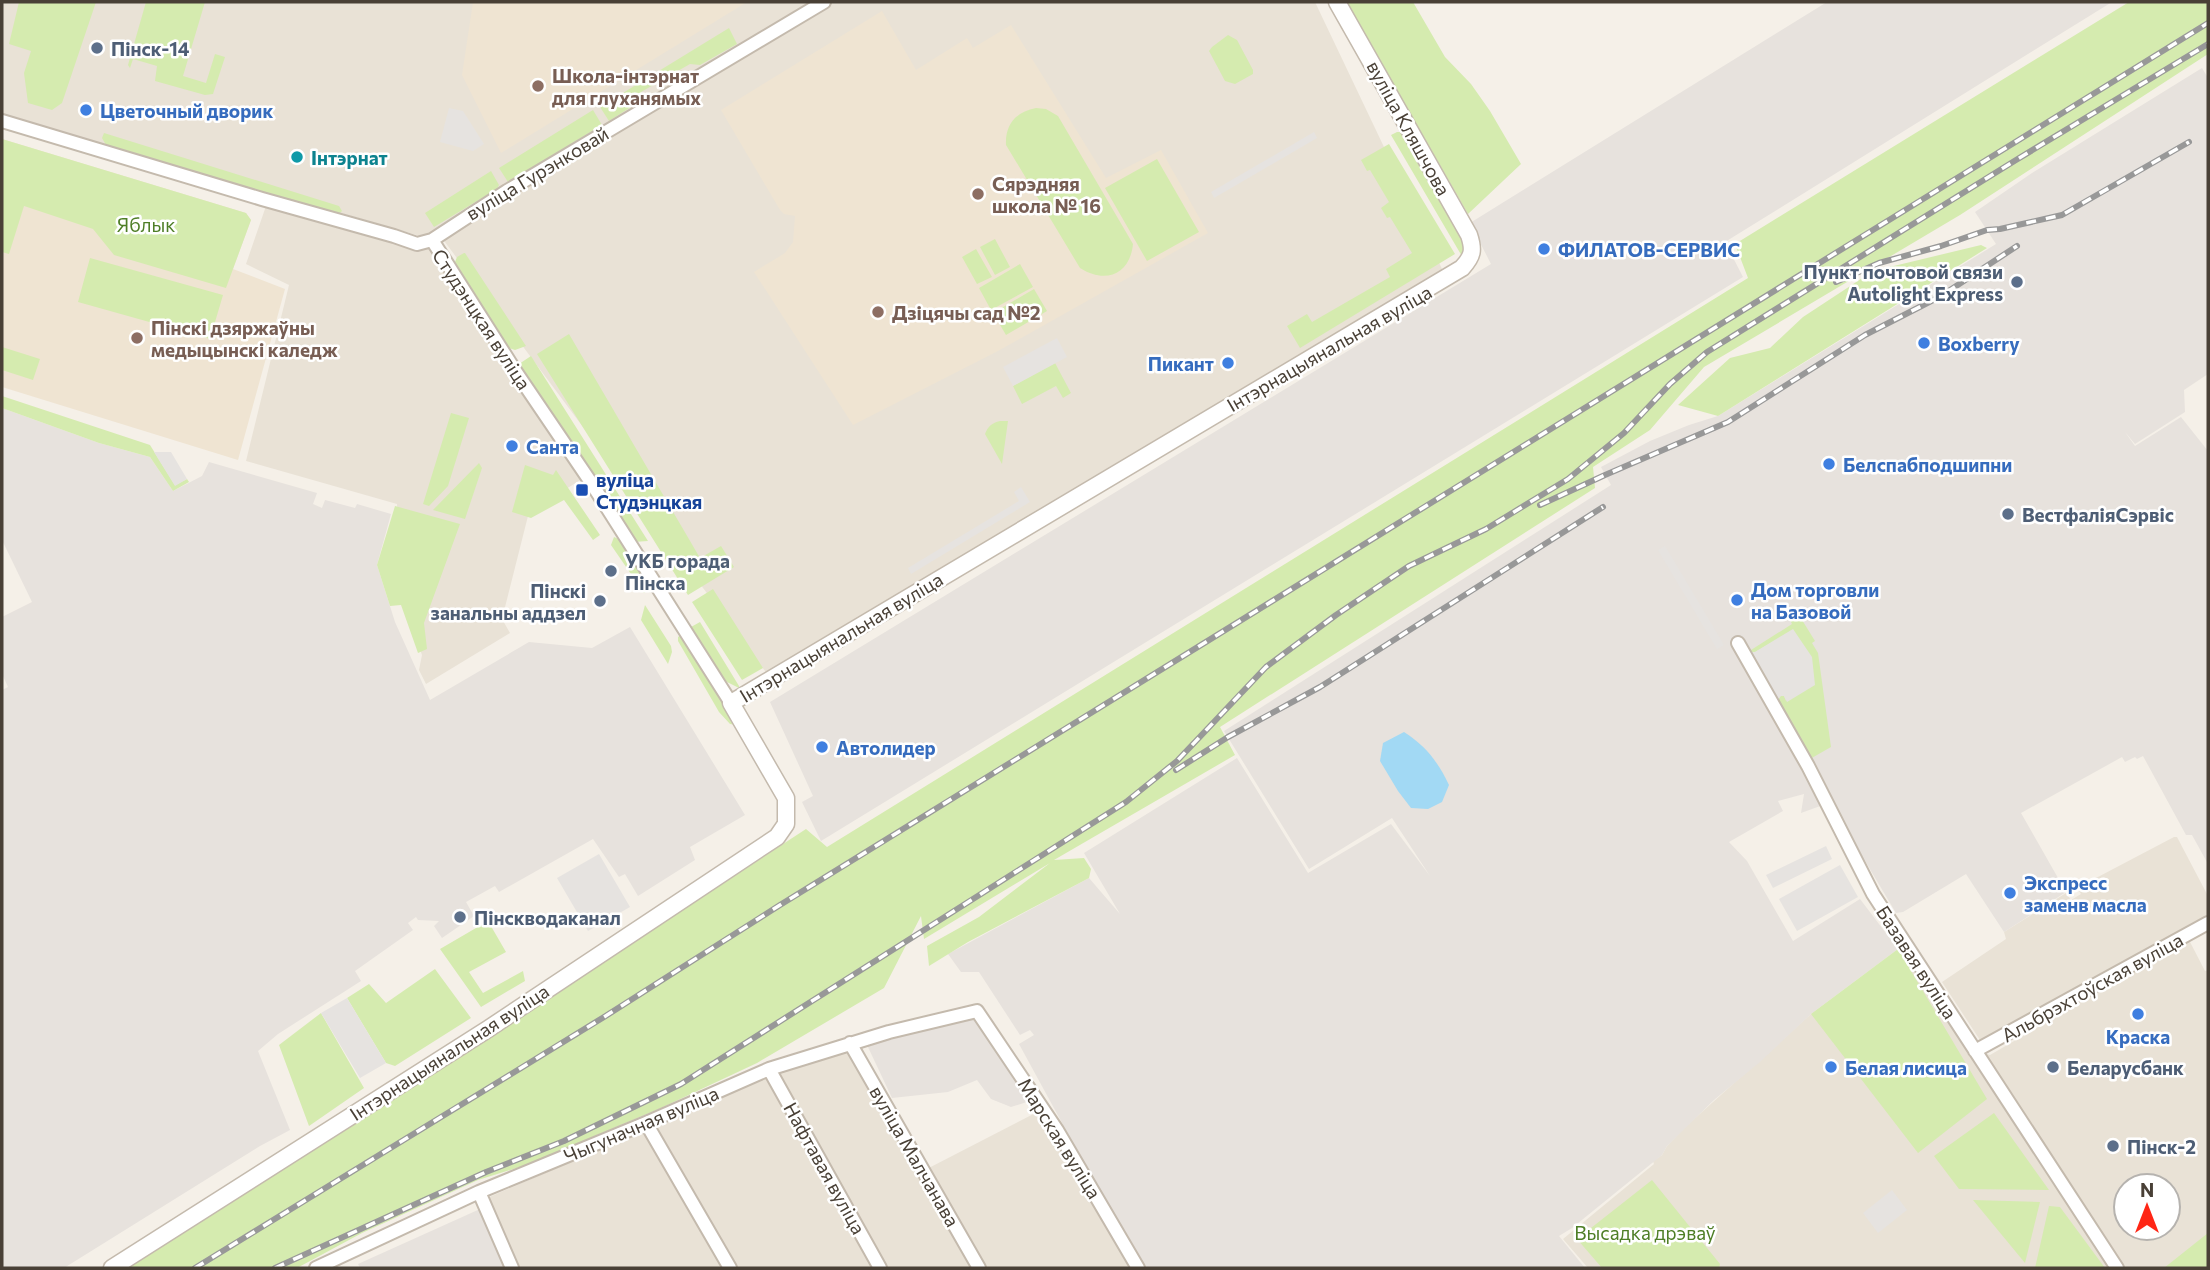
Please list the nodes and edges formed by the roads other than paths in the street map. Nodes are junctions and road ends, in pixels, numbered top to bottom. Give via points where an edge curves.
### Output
1 (824, 2) edge
2 (1337, 2) edge
3 (2, 121) edge
4 (432, 240) junction
5 (1472, 258) joint
6 (1738, 643) dead end
7 (731, 703) junction
8 (2208, 923) edge
9 (977, 1010) joint
10 (850, 1044) junction
11 (1975, 1051) junction
12 (769, 1069) junction
13 (646, 1124) junction
14 (479, 1192) junction
15 (342, 1254) junction
16 (112, 1268) edge
17 (316, 1268) edge
18 (348, 1268) edge
19 (512, 1268) edge
20 (730, 1268) edge
21 (880, 1268) edge
22 (979, 1268) edge
23 (1138, 1268) edge
24 (2117, 1268) edge

1 - 4 street, вуліца Гурэнковай
2 - 5 street, вуліца Кляшчова via 1469,235
3 - 4 street, Студэнцкая вуліца via 417,244
4 - 7 street, Студэнцкая вуліца
5 - 7 street, Інтэрнацыянальная вуліца via 1438,283
6 - 11 street, Базавая вуліца via 1873,894
7 - 16 street, Інтэрнацыянальная вуліца via 786,798 786,824 777,837 488,1029
8 - 11 street, Альбрэхтоўская вуліца
9 - 10 street, Чыгуначная вуліца
9 - 23 street, Марская вуліца via 1057,1129
10 - 12 street, Чыгуначная вуліца
10 - 22 street, вуліца Малчанава
11 - 24 street, Базавая вуліца
12 - 13 street, Чыгуначная вуліца
12 - 21 street, Нафтавая вуліца
13 - 14 street, Чыгуначная вуліца
13 - 20 street
14 - 15 street, Чыгуначная вуліца
14 - 19 street
15 - 17 street, Чыгуначная вуліца
15 - 18 street

